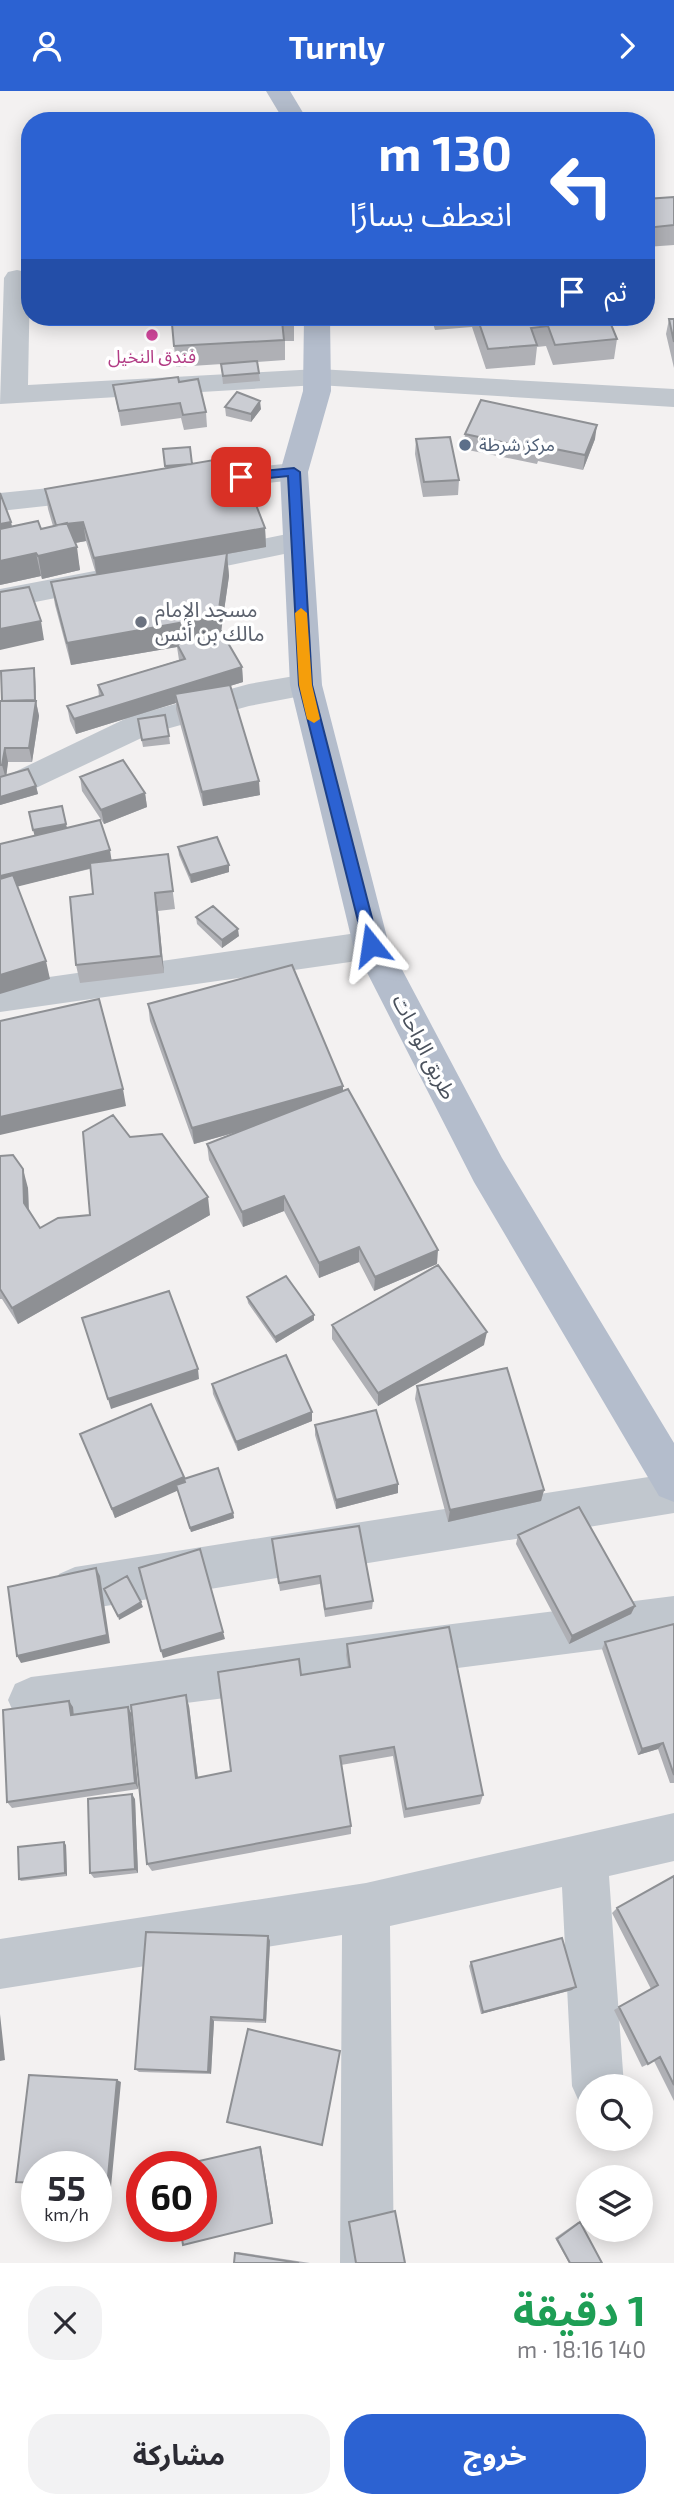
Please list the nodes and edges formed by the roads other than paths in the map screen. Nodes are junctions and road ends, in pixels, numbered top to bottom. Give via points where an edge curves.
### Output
1 (278, 91) edge
2 (291, 112) edge
3 (18, 278) dead end
4 (317, 326) edge
5 (318, 377) junction
6 (7, 395) edge
7 (674, 398) edge
8 (294, 472) junction
9 (160, 485) edge
10 (120, 490) edge
11 (0, 502) edge
12 (297, 543) junction
13 (0, 599) edge
14 (306, 685) junction
15 (0, 793) edge
16 (371, 945) junction
17 (0, 998) edge
18 (674, 1482) edge
19 (674, 1493) edge
20 (75, 1589) edge
21 (674, 1618) edge
22 (31, 1700) dead end
23 (674, 1837) edge
24 (584, 1859) junction
25 (366, 1907) junction
26 (0, 1964) edge
27 (597, 2074) edge
28 (367, 2263) edge

1 - 2 main road
3 - 6 street
4 - 5 main road, طريق الواحات
5 - 6 street
5 - 7 street
5 - 8 main road, طريق الواحات
8 - 9 street
8 - 12 main road, طريق الواحات
10 - 11 street
12 - 13 street
12 - 14 main road, طريق الواحات
14 - 15 street via 142,724
14 - 16 main road, طريق الواحات
16 - 17 street
16 - 18 main road, طريق الواحات via 488,1170
19 - 20 street
21 - 22 street
23 - 24 street
24 - 25 street
24 - 27 street
25 - 26 street
25 - 28 street

